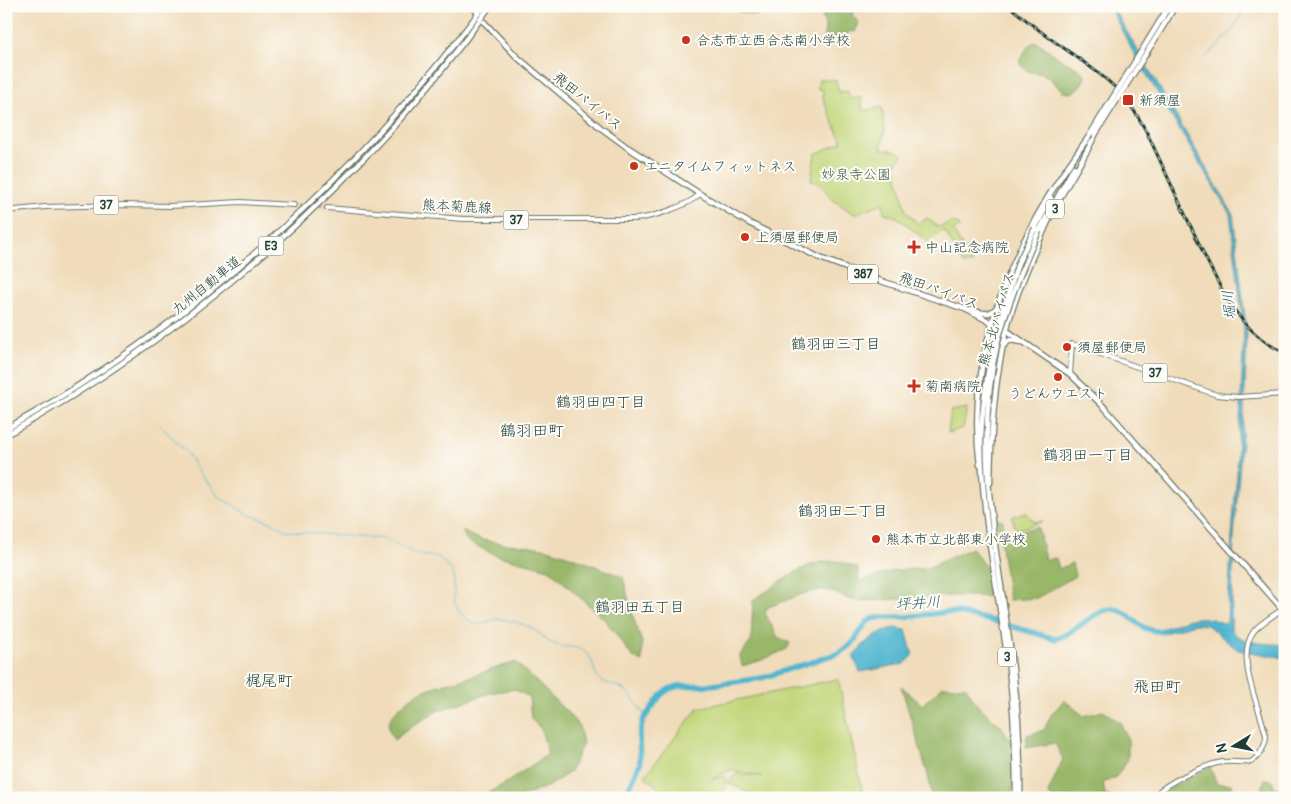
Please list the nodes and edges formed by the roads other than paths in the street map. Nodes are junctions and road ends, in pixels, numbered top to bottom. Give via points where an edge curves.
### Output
1 (472, 6) edge
2 (484, 6) edge
3 (490, 6) edge
4 (1169, 6) edge
5 (1175, 6) edge
6 (477, 12) dead end
7 (1165, 18) junction
8 (484, 22) dead end
9 (1095, 135) junction
10 (1088, 138) junction
11 (700, 194) junction
12 (294, 205) tunnel mouth
13 (327, 208) tunnel mouth
14 (6, 211) edge
15 (1005, 287) junction
16 (965, 309) junction
17 (993, 323) junction
18 (1006, 330) junction
19 (996, 339) junction
20 (1030, 345) junction
21 (1002, 348) junction
22 (1070, 374) junction
23 (1285, 395) edge
24 (6, 429) edge
25 (6, 435) edge
26 (984, 490) junction
27 (989, 509) junction
28 (1285, 539) edge
29 (995, 568) junction
30 (1285, 579) edge
31 (1284, 609) edge
32 (1018, 747) junction
33 (1015, 798) edge
34 (1021, 798) edge
35 (1153, 798) edge

1 - 6 highway
2 - 24 highway, 九州自動車道 / E3 via 391,120 283,228 163,327 80,384
3 - 25 highway, 九州自動車道 / E3 via 441,70 383,137 316,206 263,254 171,328 71,396
4 - 7 highway, 熊本北バイパス / 3
5 - 7 highway, 熊本北バイパス / 3
7 - 9 highway, 熊本北バイパス / 3, bridge
7 - 10 highway, 熊本北バイパス / 3, bridge
8 - 11 highway, 飛田バイパス / 387 via 517,57 601,128
9 - 18 highway, 3 via 1053,213
9 - 19 highway, 熊本北バイパス / 3, bridge via 1068,176 1031,248
10 - 15 highway, 3, bridge via 1038,214
10 - 19 highway, 熊本北バイパス / 3, bridge via 1024,251 1006,296
11 - 13 main road, 熊本菊鹿線 / 37 via 675,207 634,219 463,219
11 - 16 highway, 飛田バイパス / 387 via 749,223 820,258
12 - 14 main road, 37 via 240,202
15 - 16 highway via 991,313
15 - 17 highway, 3
16 - 17 highway, 飛田バイパス / 387
17 - 18 highway, 飛田バイパス / 387
17 - 26 highway via 977,406 978,451
18 - 20 highway, 飛田バイパス / 387
18 - 21 highway
19 - 26 highway, 熊本北バイパス / 3 via 983,408
19 - 27 highway, 熊本北バイパス / 3 via 986,439
20 - 21 highway via 1013,340
20 - 22 highway, 飛田バイパス / 387
21 - 27 highway via 993,415
22 - 23 main road, 37 via 1071,356 1083,347 1217,395
22 - 31 highway, 飛田バイパス / 387 via 1105,408
26 - 29 highway, 熊本北バイパス / 3
27 - 29 highway, 熊本北バイパス / 3
28 - 30 main road via 1280,550
29 - 32 highway, 熊本北バイパス / 3
31 - 35 main road via 1254,631 1246,652 1248,672 1266,736 1260,753 1250,762 1207,766 1180,778
32 - 33 highway
32 - 34 highway, 熊本北バイパス / 3

